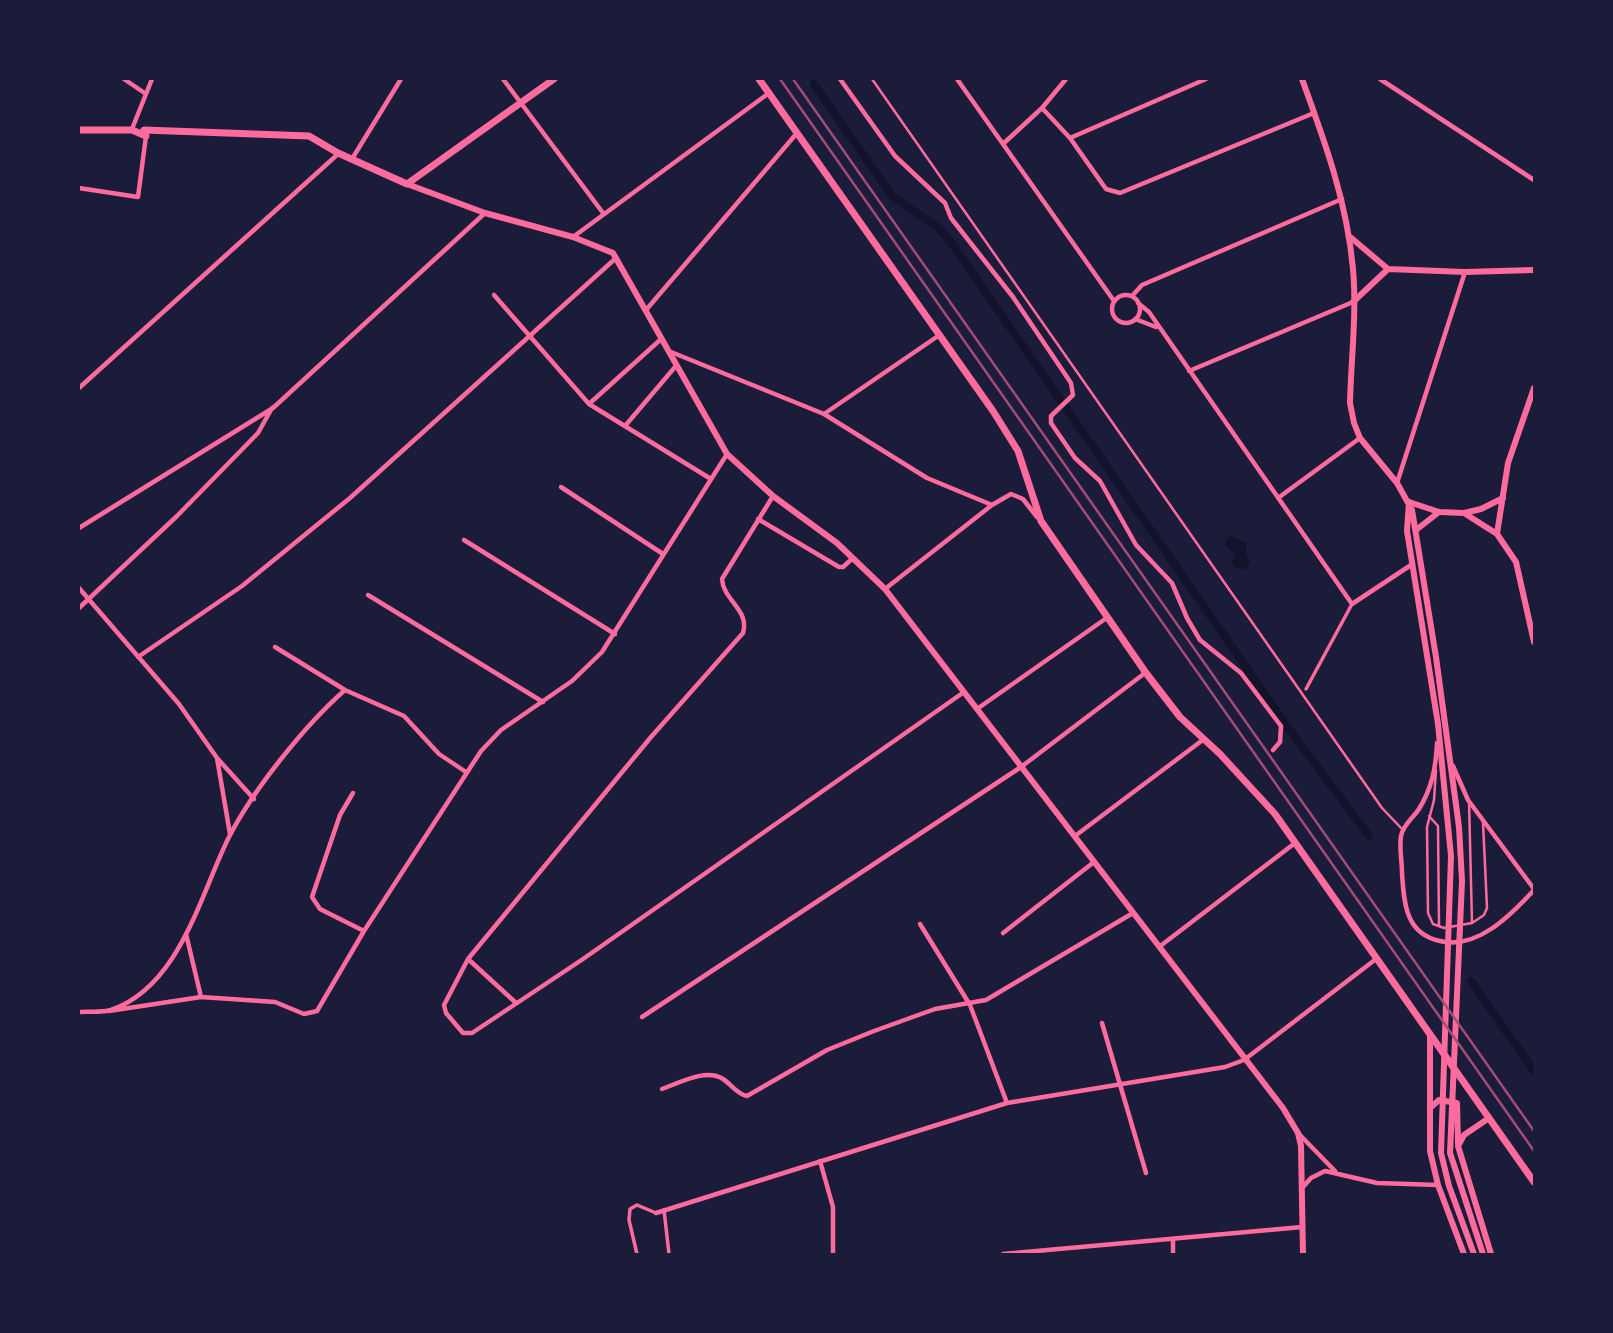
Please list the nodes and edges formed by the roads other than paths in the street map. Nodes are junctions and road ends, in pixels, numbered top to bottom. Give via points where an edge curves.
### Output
1 (124, 79) edge
2 (152, 79) edge
3 (401, 79) edge
4 (503, 79) edge
5 (554, 79) edge
6 (759, 79) edge
7 (840, 79) edge
8 (872, 79) edge
9 (957, 79) edge
10 (1066, 79) edge
11 (1206, 79) edge
12 (1302, 79) edge
13 (1380, 79) edge
14 (769, 93) junction
15 (146, 94) junction
16 (521, 103) junction
17 (1042, 108) junction
18 (1314, 113) junction
19 (79, 130) edge
20 (132, 130) junction
21 (797, 132) junction
22 (146, 136) junction
23 (1070, 138) junction
24 (1004, 143) junction
25 (338, 153) junction
26 (352, 159) junction
27 (1534, 180) edge
28 (407, 184) junction
29 (79, 188) edge
30 (1342, 200) junction
31 (485, 213) junction
32 (603, 214) junction
33 (1348, 236) junction
34 (573, 237) junction
35 (616, 257) junction
36 (1388, 269) junction
37 (1534, 270) edge
38 (1465, 272) junction
39 (495, 295) dead end
40 (1132, 296) junction
41 (1114, 301) junction
42 (1353, 302) junction
43 (1138, 303) junction
44 (645, 310) junction
45 (1135, 319) junction
46 (1157, 327) junction
47 (528, 335) junction
48 (938, 336) junction
49 (660, 340) junction
50 (667, 351) junction
51 (675, 367) junction
52 (1188, 371) junction
53 (79, 388) edge
54 (1534, 389) edge
55 (589, 404) junction
56 (1534, 407) edge
57 (273, 408) junction
58 (1526, 411) junction
59 (824, 414) junction
60 (625, 426) junction
61 (1360, 438) junction
62 (727, 454) junction
63 (711, 479) junction
64 (1397, 484) junction
65 (561, 487) dead end
66 (773, 496) junction
67 (1278, 498) junction
68 (1503, 498) junction
69 (1409, 502) junction
70 (992, 505) junction
71 (1439, 512) junction
72 (1464, 513) junction
73 (758, 519) junction
74 (1041, 522) junction
75 (79, 528) edge
76 (1416, 530) junction
77 (1497, 534) junction
78 (464, 540) dead end
79 (663, 554) junction
80 (853, 558) junction
81 (1411, 565) junction
82 (79, 588) edge
83 (885, 589) junction
84 (368, 595) dead end
85 (89, 600) junction
86 (1352, 604) junction
87 (79, 608) edge
88 (1108, 617) junction
89 (615, 634) junction
90 (1534, 642) edge
91 (275, 647) dead end
92 (138, 657) junction
93 (1146, 673) junction
94 (345, 690) junction
95 (1306, 690) dead end
96 (964, 692) junction
97 (543, 702) junction
98 (977, 709) junction
99 (1438, 724) junction
100 (1204, 739) junction
101 (1273, 750) dead end
102 (217, 758) junction
103 (1450, 758) junction
104 (1021, 767) junction
105 (1436, 770) junction
106 (466, 772) junction
107 (353, 793) dead end
108 (254, 799) junction
109 (1468, 800) junction
110 (1430, 816) junction
111 (1483, 820) junction
112 (1403, 830) junction
113 (230, 836) junction
114 (1074, 837) junction
115 (1295, 843) junction
116 (1094, 862) junction
117 (1534, 889) edge
118 (1133, 913) junction
119 (1472, 923) junction
120 (920, 924) dead end
121 (1439, 926) junction
122 (364, 931) junction
123 (186, 933) junction
124 (1003, 933) dead end
125 (1160, 947) junction
126 (1376, 959) junction
127 (468, 960) junction
128 (201, 997) junction
129 (515, 1002) junction
130 (970, 1005) junction
131 (109, 1011) junction
132 (79, 1012) edge
133 (642, 1017) dead end
134 (1102, 1023) dead end
135 (1430, 1033) junction
136 (1244, 1059) junction
137 (1122, 1084) junction
138 (662, 1089) dead end
139 (1007, 1103) junction
140 (1430, 1108) junction
141 (1489, 1118) junction
142 (1298, 1133) junction
143 (1458, 1146) junction
144 (820, 1161) junction
145 (1336, 1172) junction
146 (1146, 1173) dead end
147 (1534, 1182) edge
148 (1438, 1185) junction
149 (1302, 1187) junction
150 (664, 1210) junction
151 (656, 1213) joint
152 (1302, 1227) junction
153 (1173, 1240) junction
154 (1482, 1251) edge
155 (1473, 1252) edge
156 (637, 1254) edge
157 (669, 1254) edge
158 (833, 1254) edge
159 (1003, 1254) edge
160 (1173, 1254) edge
161 (1303, 1254) edge
162 (1464, 1254) edge
163 (1491, 1254) edge

1 - 15 street
2 - 15 street
3 - 26 street
4 - 16 street
5 - 16 main road
6 - 14 main road
7 - 101 street via 895,156 944,203 1074,388 1073,396 1051,416 1051,423 1075,458 1100,481 1136,545 1172,583 1191,627 1241,673 1281,726 1280,742
8 - 112 lane via 1382,808
9 - 24 street
10 - 17 street
11 - 23 street
12 - 18 main road
13 - 27 street
14 - 21 main road
14 - 32 street
15 - 20 street
16 - 28 main road
16 - 32 street
17 - 23 street
17 - 24 street
18 - 23 street via 1120,193 1106,189
18 - 30 main road
19 - 20 main road
20 - 22 main road
21 - 44 street
21 - 48 main road
22 - 25 main road via 144,130 309,136
22 - 29 street via 138,197
24 - 41 street
25 - 26 main road
25 - 53 street
26 - 28 main road
28 - 31 main road
30 - 33 main road
30 - 40 street via 1142,285
31 - 34 main road
31 - 57 street
32 - 34 street
33 - 36 main road
33 - 42 main road
34 - 35 main road
35 - 44 main road
35 - 47 street
36 - 38 main road
36 - 42 main road
37 - 38 main road
38 - 64 street
39 - 47 street
40 - 41 street
40 - 43 street
41 - 45 street via 1115,317 1127,323
42 - 52 street
42 - 61 main road via 1350,403
43 - 45 street
43 - 46 street
44 - 49 main road
45 - 46 street
46 - 52 street
47 - 55 street
47 - 92 street via 350,498 242,586
48 - 59 street
48 - 74 main road via 1018,451
49 - 50 main road
49 - 55 street
50 - 51 main road
50 - 59 street
51 - 60 street
51 - 62 main road
52 - 67 street
54 - 58 main road
55 - 60 street
56 - 58 street
57 - 75 street
57 - 85 street via 258,433
58 - 68 main road via 1508,463
59 - 70 street via 927,478
60 - 63 street
61 - 64 main road
61 - 67 street
62 - 63 street
62 - 66 main road
63 - 79 street
64 - 69 main road
65 - 79 street
66 - 73 street
66 - 80 main road
67 - 86 street
68 - 72 main road
68 - 77 main road
69 - 71 main road
69 - 76 main road
69 - 81 main road via 1406,519
70 - 74 street via 1014,493
70 - 83 street
71 - 72 main road
71 - 76 main road
72 - 77 main road
73 - 80 street via 839,567
73 - 127 street via 722,579 744,617 743,633
74 - 88 main road
76 - 103 main road
77 - 90 main road via 1516,562
78 - 89 street
79 - 89 street
80 - 83 main road
81 - 86 street
81 - 99 main road
82 - 85 street
83 - 96 main road
84 - 97 street
85 - 87 street
85 - 92 street
86 - 95 street
88 - 93 main road
88 - 98 street
89 - 97 street via 589,667
91 - 94 street
92 - 102 street
93 - 100 main road via 1180,717
93 - 104 street
94 - 106 street via 404,716 439,754
94 - 108 street via 286,753
96 - 98 main road
96 - 129 street
97 - 106 street via 493,737
98 - 104 main road
99 - 105 street
99 - 155 main road via 1451,880 1441,1153
100 - 114 street
100 - 115 main road via 1275,814
102 - 108 street
102 - 113 street
103 - 109 street
103 - 154 main road via 1462,881 1450,1153
104 - 114 main road
104 - 133 street
105 - 110 lane
105 - 112 street
106 - 122 street
107 - 122 street via 340,815 312,897 320,909
108 - 113 street
109 - 111 street
109 - 119 lane
110 - 121 lane via 1438,826
110 - 121 lane via 1428,913 1430,922
111 - 117 street
111 - 119 lane via 1487,908
112 - 117 street via 1405,909 1426,937 1448,943 1478,936
113 - 123 street
114 - 116 main road
115 - 125 street
115 - 126 main road
116 - 118 main road
116 - 124 street
118 - 125 main road
118 - 130 street via 1013,986
119 - 121 lane
120 - 130 street
122 - 128 street via 325,1000 312,1014 275,1002
123 - 128 street
123 - 131 street via 142,992
125 - 136 main road
126 - 135 main road
126 - 136 street
127 - 129 street
127 - 129 street via 444,999 446,1013 463,1032 472,1033
128 - 131 street
130 - 138 street via 935,1009 827,1050 747,1096 710,1075
130 - 139 street
131 - 132 street
134 - 137 street
135 - 140 main road
135 - 141 main road
136 - 137 street via 1196,1073
136 - 142 main road
137 - 139 street
137 - 146 street
139 - 144 street
140 - 143 main road via 1439,1100 1457,1103
140 - 148 main road via 1430,1151
141 - 143 main road via 1464,1135
141 - 147 main road
142 - 145 street
142 - 149 main road
143 - 163 main road
144 - 150 street
144 - 158 street via 833,1207
145 - 148 street via 1377,1183
145 - 149 street via 1319,1173
148 - 162 main road
149 - 152 main road
150 - 151 street
150 - 157 street
151 - 156 street via 639,1205 630,1209
152 - 153 street
152 - 161 main road
153 - 159 street
153 - 160 street

